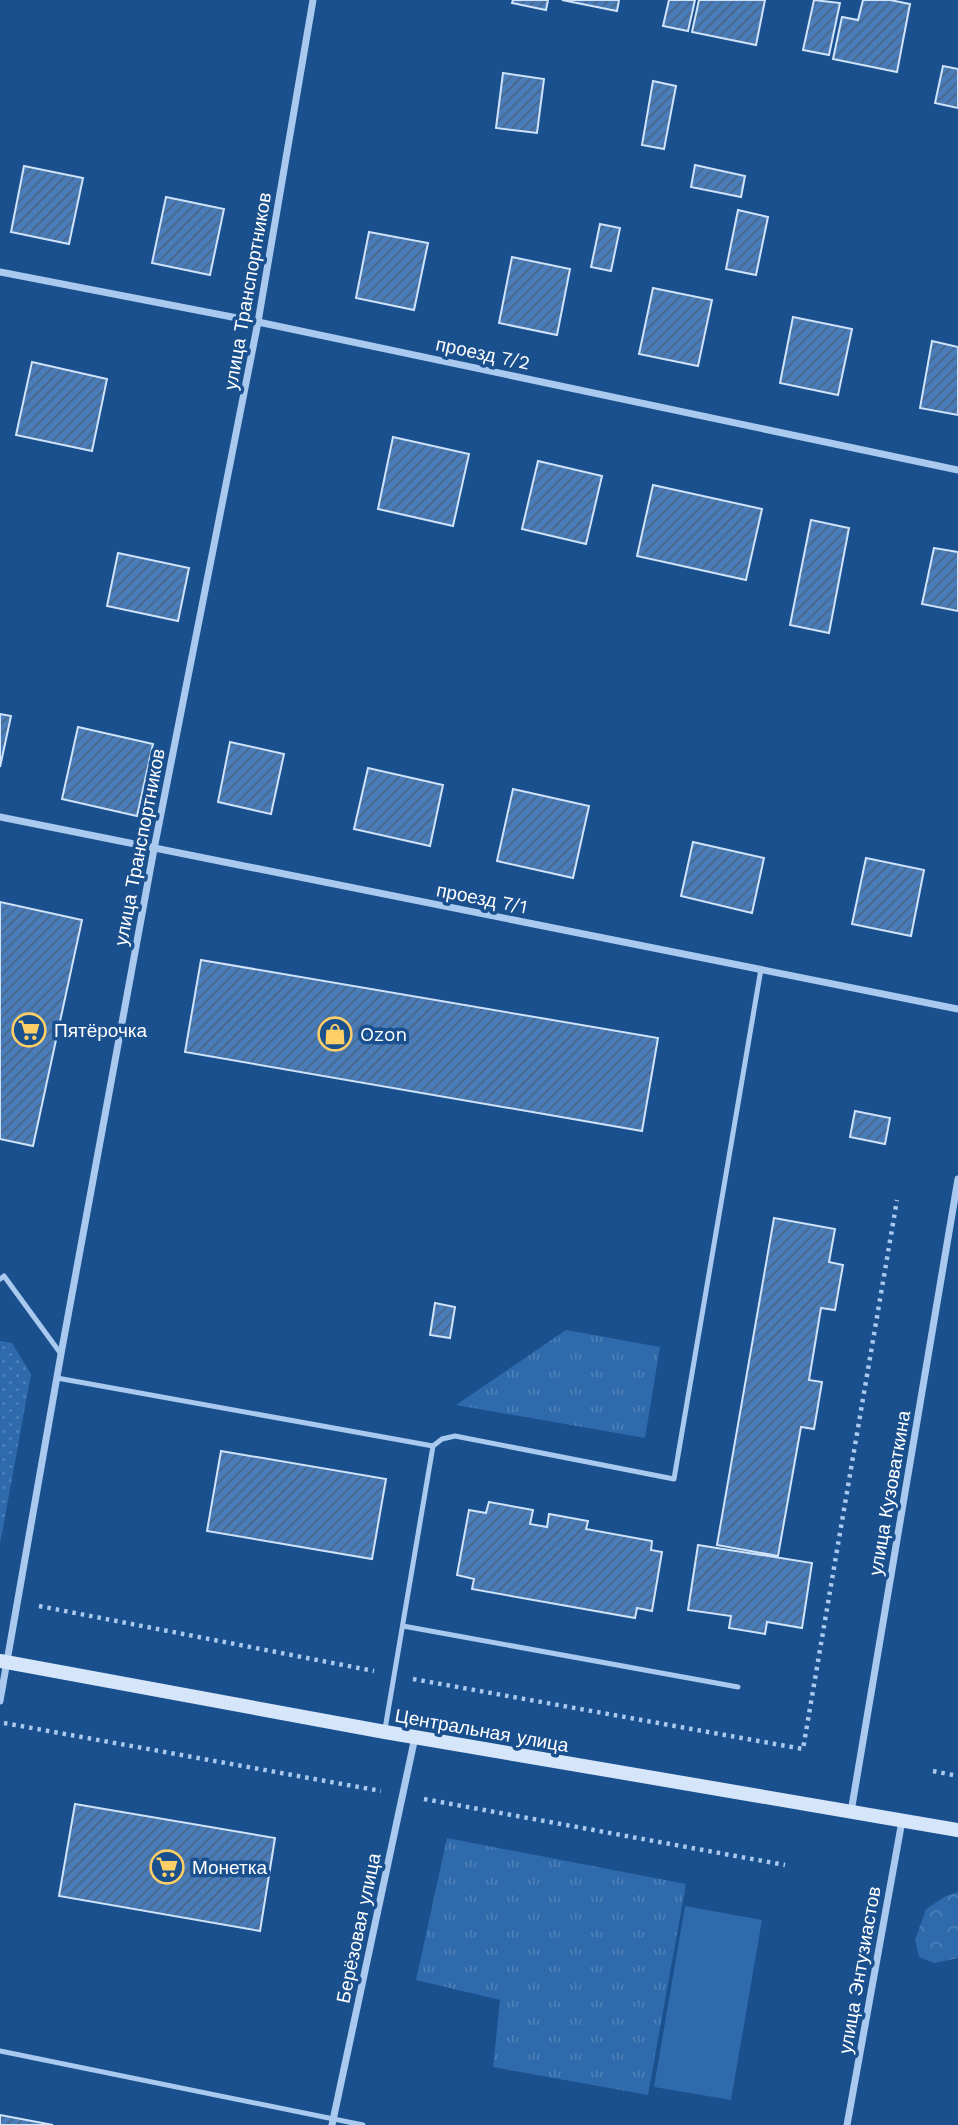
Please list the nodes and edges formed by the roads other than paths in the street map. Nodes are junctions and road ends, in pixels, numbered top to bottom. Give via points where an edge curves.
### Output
1 (313, 0) edge
2 (0, 272) edge
3 (258, 322) junction
4 (958, 470) edge
5 (0, 817) edge
6 (154, 849) junction
7 (761, 969) junction
8 (958, 1009) edge
9 (958, 1179) edge
10 (1, 1275) edge
11 (61, 1354) junction
12 (57, 1378) junction
13 (433, 1446) junction
14 (403, 1626) junction
15 (3, 1662) edge
16 (738, 1687) dead end
17 (0, 1701) edge
18 (385, 1732) junction
19 (415, 1737) junction
20 (851, 1812) junction
21 (902, 1821) junction
22 (958, 1830) edge
23 (0, 2052) edge
24 (332, 2122) edge
25 (363, 2125) edge
26 (847, 2125) edge

1 - 3 street, улица Транспортников
2 - 3 street, проезд 7/2
3 - 4 street, проезд 7/2
3 - 6 street, улица Транспортников
5 - 6 street, проезд 7/1
6 - 7 street, проезд 7/1
6 - 11 street, улица Транспортников
7 - 8 street, проезд 7/1
7 - 13 lane via 674,1479 454,1436
9 - 20 street, улица Кузоваткина
10 - 11 lane
11 - 12 street, улица Транспортников
12 - 13 lane
12 - 15 street, улица Транспортников
13 - 14 lane
14 - 16 lane
14 - 18 lane
15 - 17 street, улица Транспортников
15 - 18 street, Центральная улица
18 - 19 street, Центральная улица
19 - 20 street, Центральная улица
19 - 24 street, Берёзовая улица
20 - 21 street, Центральная улица
21 - 22 street, Центральная улица
21 - 26 street, улица Энтузиастов
23 - 24 lane
24 - 25 lane

